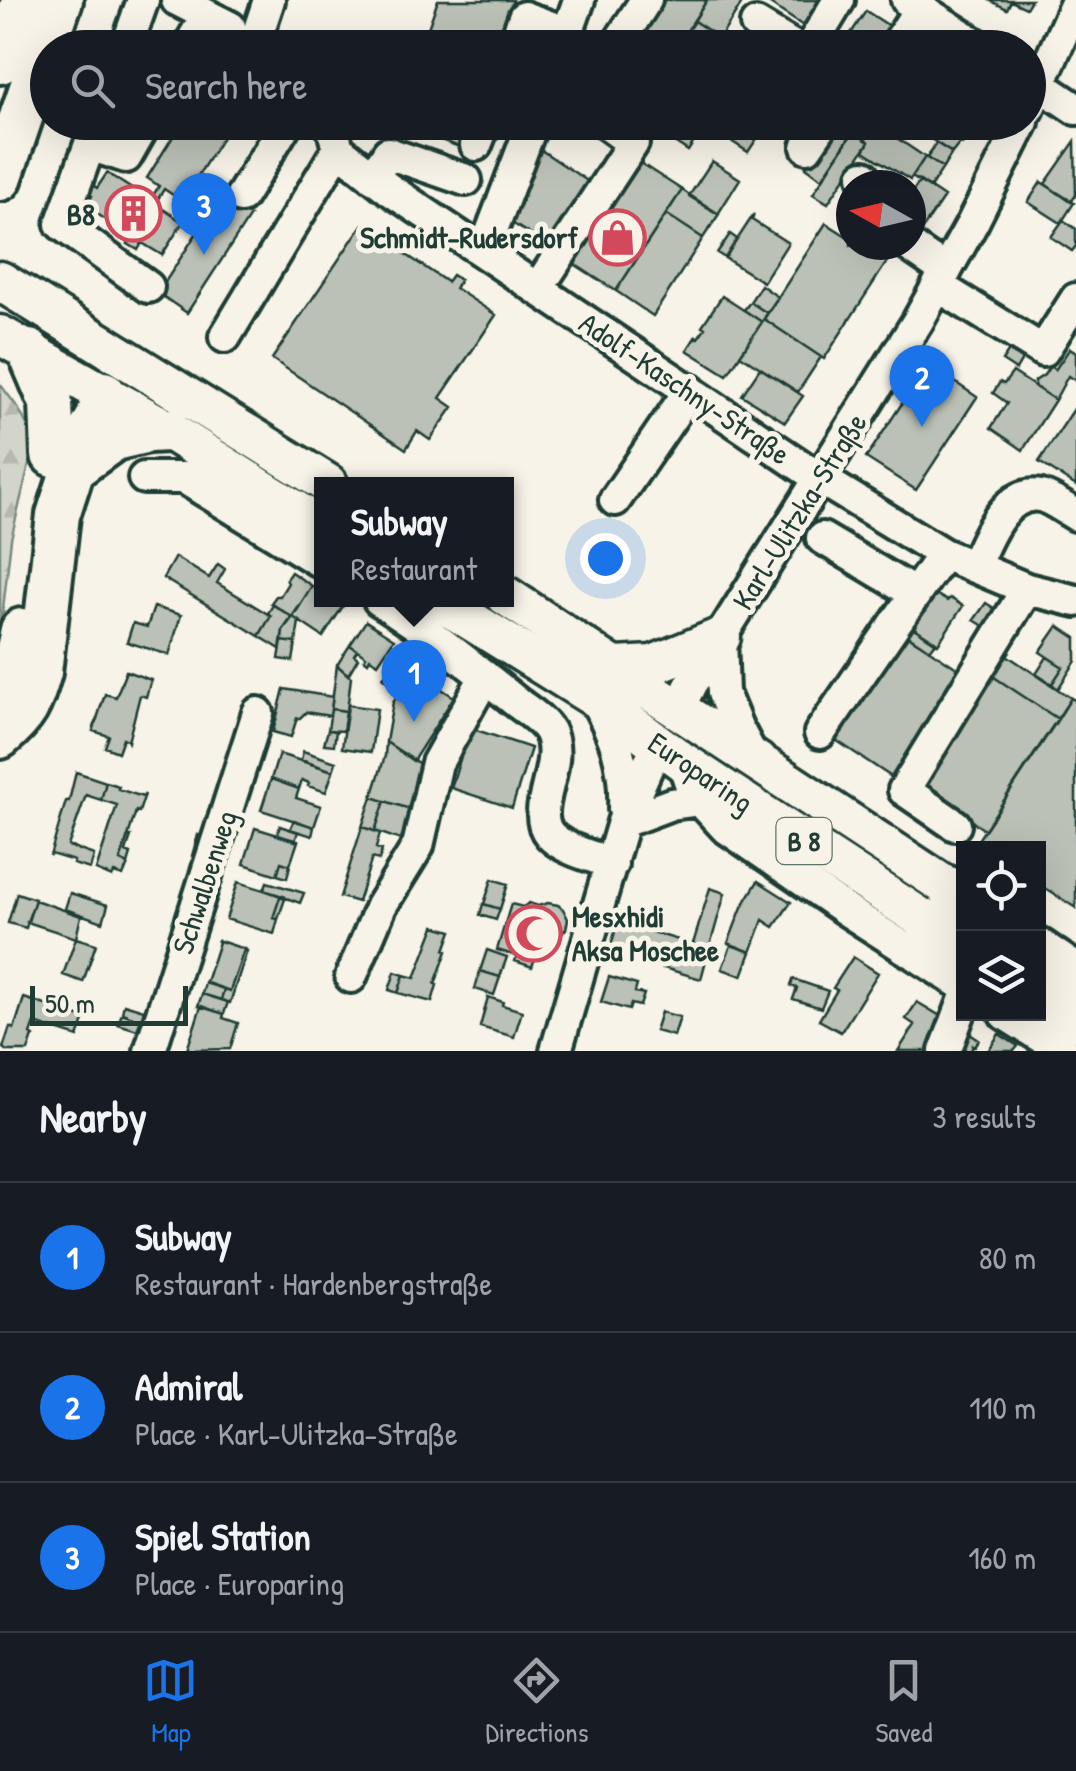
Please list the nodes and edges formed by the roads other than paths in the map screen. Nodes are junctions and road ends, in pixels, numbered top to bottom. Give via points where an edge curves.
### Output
1 (61, 0) edge
2 (143, 0) edge
3 (177, 0) edge
4 (269, 0) edge
5 (579, 0) edge
6 (646, 0) edge
7 (838, 0) edge
8 (1076, 3) edge
9 (914, 4) edge
10 (19, 7) edge
11 (756, 24) dead end
12 (51, 30) edge
13 (132, 30) edge
14 (208, 30) edge
15 (260, 30) edge
16 (519, 30) edge
17 (548, 30) edge
18 (568, 30) edge
19 (627, 30) edge
20 (766, 30) edge
21 (820, 30) edge
22 (903, 30) edge
23 (954, 30) edge
24 (0, 62) edge
25 (1046, 63) edge
26 (30, 91) edge
27 (1046, 96) edge
28 (1076, 108) edge
29 (92, 140) edge
30 (102, 140) edge
31 (136, 140) edge
32 (277, 140) edge
33 (333, 140) edge
34 (339, 140) edge
35 (526, 140) edge
36 (629, 140) edge
37 (1015, 140) edge
38 (373, 177) junction
39 (0, 180) edge
40 (466, 180) dead end
41 (241, 197) dead end
42 (484, 252) junction
43 (923, 260) edge
44 (942, 278) junction
45 (4, 283) edge
46 (148, 287) dead end
47 (538, 288) junction
48 (1076, 299) edge
49 (225, 336) dead end
50 (15, 343) edge
51 (114, 376) junction
52 (690, 390) junction
53 (168, 430) junction
54 (64, 462) junction
55 (317, 477) edge
56 (144, 478) dead end
57 (819, 478) junction
58 (615, 500) dead end
59 (1076, 515) edge
60 (314, 521) edge
61 (822, 538) dead end
62 (943, 554) junction
63 (314, 558) edge
64 (974, 567) junction
65 (1027, 589) junction
66 (914, 594) junction
67 (1076, 602) edge
68 (514, 603) edge
69 (391, 607) edge
70 (452, 607) edge
71 (721, 637) junction
72 (485, 676) junction
73 (605, 682) junction
74 (0, 694) edge
75 (679, 708) junction
76 (258, 713) dead end
77 (820, 733) dead end
78 (0, 737) edge
79 (671, 753) junction
80 (755, 761) junction
81 (700, 800) junction
82 (742, 800) junction
83 (624, 822) junction
84 (955, 825) dead end
85 (612, 864) junction
86 (946, 902) edge
87 (958, 931) edge
88 (1046, 955) edge
89 (1076, 976) edge
90 (351, 977) dead end
91 (956, 981) edge
92 (1046, 1000) edge
93 (1076, 1020) edge
94 (957, 1021) edge
95 (1016, 1021) edge
96 (150, 1051) edge
97 (556, 1051) edge
98 (946, 1051) edge
99 (1062, 1051) edge

1 - 12 highway
2 - 13 street
3 - 14 street via 218,21
4 - 15 street
5 - 18 street
6 - 19 street
7 - 21 street
8 - 25 street
9 - 22 street
9 - 23 street
10 - 24 highway
11 - 20 street
16 - 17 street via 524,16
26 - 39 highway
27 - 28 street
29 - 46 street via 62,224
30 - 31 street via 126,157
32 - 41 street
33 - 49 street
34 - 38 street, Adolf-Kaschny-Straße
35 - 42 street
36 - 47 street via 633,143
37 - 44 street, Karl-Ulitzka-Straße
38 - 40 street via 388,153
38 - 42 street, Adolf-Kaschny-Straße
42 - 47 street, Adolf-Kaschny-Straße
43 - 44 street
44 - 48 street via 1044,351
44 - 57 street, Karl-Ulitzka-Straße
45 - 51 main road
47 - 52 street, Adolf-Kaschny-Straße
50 - 51 main road
50 - 54 highway via 50,403
51 - 53 main road
51 - 54 highway via 78,453
51 - 55 main road via 182,392
52 - 57 street, Adolf-Kaschny-Straße
52 - 58 street
53 - 54 highway via 114,438
53 - 60 main road
54 - 74 highway via 40,484 19,652
54 - 78 highway via 40,672 26,712
56 - 63 street via 184,478
57 - 62 street, Adolf-Kaschny-Straße
57 - 71 street, Karl-Ulitzka-Straße
59 - 64 street via 1044,497 1020,500 990,532
61 - 66 street
62 - 64 street, Adolf-Kaschny-Straße
62 - 66 street
64 - 65 street, Adolf-Kaschny-Straße
65 - 67 street, Adolf-Kaschny-Straße
65 - 84 street via 904,790
66 - 77 street
68 - 73 main road, Europaring / B 8
69 - 72 street
70 - 73 main road, Europaring / B 8
71 - 73 main road
71 - 75 street, Karl-Ulitzka-Straße
71 - 80 street, Karl-Ulitzka-Straße via 722,693
72 - 85 street via 547,727 554,764 542,823 566,846
72 - 90 street via 437,763 418,846 380,906
73 - 75 main road, Europaring / B 8
73 - 79 main road, Europaring / B 8
73 - 83 street via 625,785
75 - 79 main road
75 - 80 main road, Europaring / B 8
76 - 96 street, Schwalbenweg
79 - 81 street
79 - 82 main road, Europaring / B 8
79 - 83 street
80 - 86 main road, Europaring / B 8
81 - 82 main road
81 - 83 street
81 - 91 street via 725,827
82 - 86 main road, Europaring / B 8
83 - 85 street
85 - 97 street
86 - 87 highway, Europaring / B 8
88 - 89 highway
92 - 93 highway
94 - 98 street
95 - 99 street

